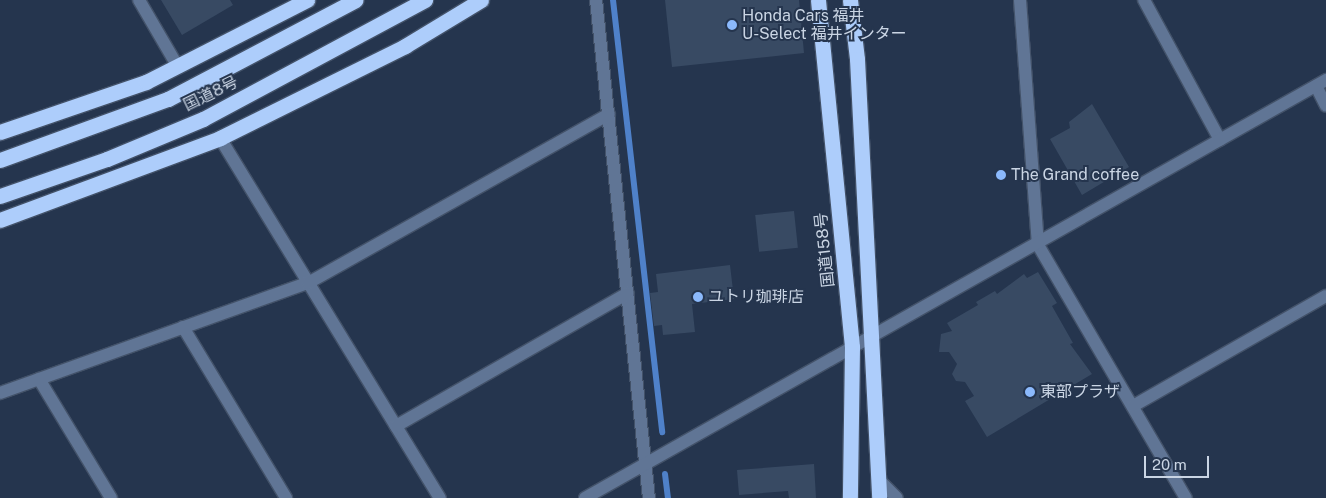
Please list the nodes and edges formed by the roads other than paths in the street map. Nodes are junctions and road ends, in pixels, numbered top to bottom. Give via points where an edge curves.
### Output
1 (138, 0) edge
2 (307, 0) edge
3 (356, 0) edge
4 (425, 0) edge
5 (481, 0) edge
6 (596, 0) edge
7 (818, 0) edge
8 (850, 0) edge
9 (1020, 0) edge
10 (1144, 0) edge
11 (178, 67) junction
12 (1321, 83) edge
13 (1326, 106) edge
14 (609, 114) junction
15 (0, 132) edge
16 (220, 138) junction
17 (1220, 140) junction
18 (0, 160) edge
19 (0, 196) edge
20 (0, 220) edge
21 (1038, 245) junction
22 (308, 283) junction
23 (628, 293) junction
24 (1326, 296) edge
25 (183, 328) junction
26 (871, 338) junction
27 (852, 347) junction
28 (39, 379) junction
29 (0, 392) edge
30 (1133, 406) junction
31 (396, 426) junction
32 (646, 464) junction
33 (879, 480) junction
34 (111, 498) edge
35 (286, 498) edge
36 (440, 498) edge
37 (585, 498) edge
38 (649, 498) edge
39 (850, 498) edge
40 (879, 498) edge
41 (897, 498) edge
42 (1186, 498) edge

1 - 11 street
2 - 11 highway
3 - 18 highway, 国道8号 via 168,99
4 - 19 highway, 国道8号 via 203,119 107,159
5 - 16 highway via 405,46
6 - 14 street
7 - 27 highway, 国道158号
8 - 26 highway via 857,59
9 - 21 street
10 - 17 street
11 - 15 highway via 103,99
12 - 13 street
12 - 17 street
14 - 22 street
14 - 23 street
16 - 20 highway
16 - 22 street
17 - 21 street
21 - 26 street
21 - 30 street
22 - 25 street
22 - 31 street
23 - 31 street
23 - 32 street
24 - 30 street
25 - 28 street
25 - 35 street
26 - 27 street
26 - 33 highway
27 - 32 street
27 - 39 highway, 国道158号
28 - 29 street
28 - 34 street
30 - 42 street
31 - 36 street
32 - 37 street
32 - 38 street
33 - 40 highway
33 - 41 street

